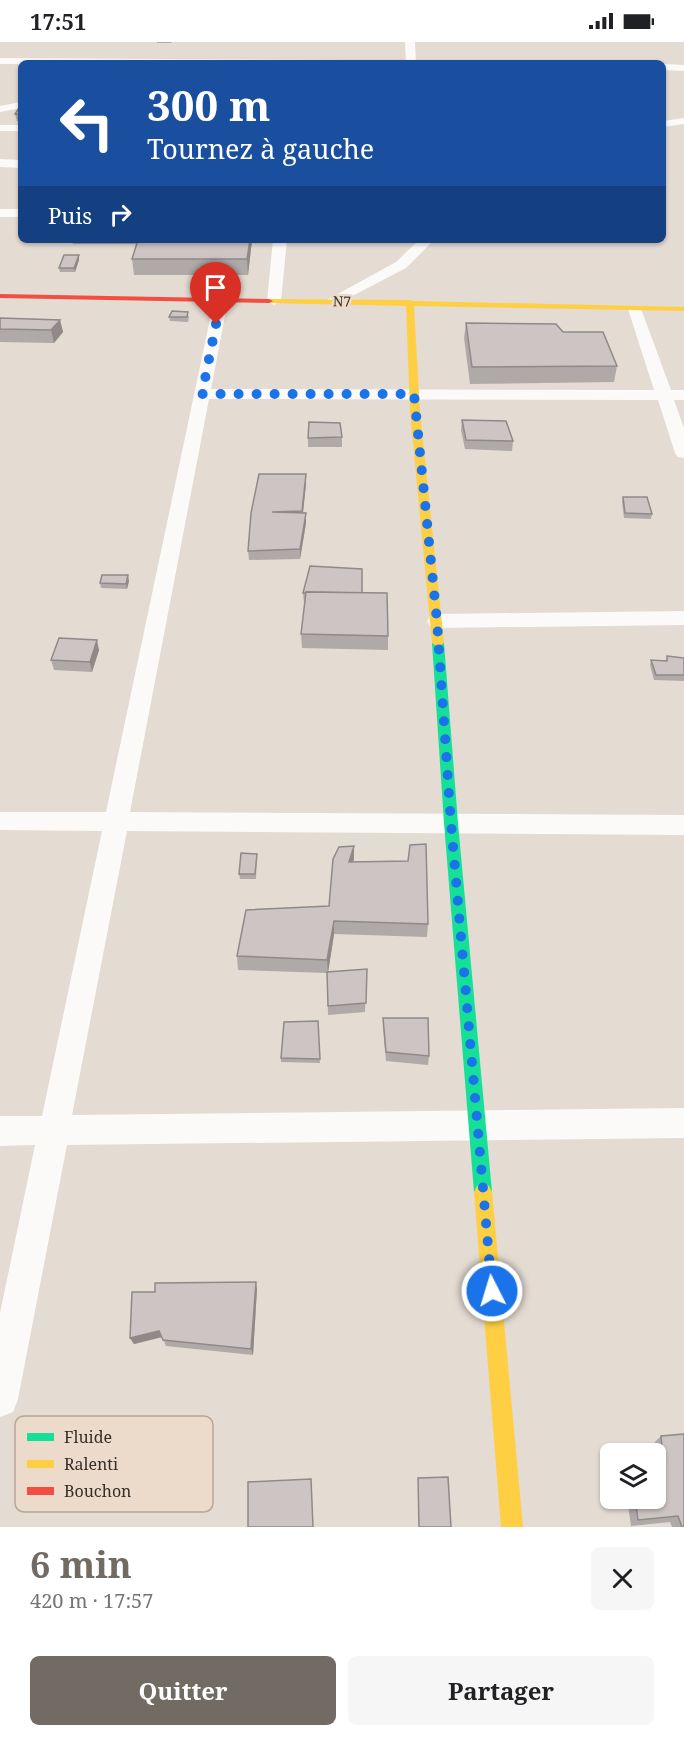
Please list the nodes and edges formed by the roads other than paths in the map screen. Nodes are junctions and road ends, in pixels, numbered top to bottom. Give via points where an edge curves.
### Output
1 (410, 42) edge
2 (298, 59) edge
3 (156, 60) edge
4 (411, 60) edge
5 (0, 61) edge
6 (15, 61) junction
7 (18, 61) edge
8 (666, 67) edge
9 (684, 68) edge
10 (5, 74) dead end
11 (18, 106) edge
12 (0, 109) edge
13 (684, 121) edge
14 (666, 124) edge
15 (0, 128) edge
16 (18, 128) edge
17 (0, 163) edge
18 (18, 164) edge
19 (0, 213) edge
20 (18, 213) edge
21 (280, 243) edge
22 (425, 243) edge
23 (0, 296) edge
24 (221, 300) junction
25 (274, 301) junction
26 (332, 301) junction
27 (410, 302) junction
28 (635, 309) junction
29 (684, 309) edge
30 (202, 394) junction
31 (414, 394) junction
32 (665, 395) junction
33 (684, 395) edge
34 (684, 453) edge
35 (684, 618) edge
36 (437, 621) junction
37 (0, 821) edge
38 (116, 822) junction
39 (451, 823) junction
40 (684, 825) edge
41 (684, 1123) edge
42 (477, 1125) junction
43 (0, 1131) edge
44 (54, 1131) junction
45 (0, 1399) edge
46 (512, 1527) edge

1 - 4 street
2 - 3 street
5 - 6 street
6 - 7 street
6 - 10 street
8 - 9 street
11 - 12 street
13 - 14 street
15 - 16 street
17 - 18 street
19 - 20 street
21 - 25 street
22 - 26 street via 401,265
23 - 24 street, N7
24 - 25 street, N7
24 - 30 street
25 - 26 street, N7
26 - 27 street, N7
27 - 28 street, N7
27 - 31 street
28 - 29 street, N7
28 - 32 street
30 - 31 street
30 - 38 street
31 - 32 street
31 - 36 street
32 - 33 street
32 - 34 street
35 - 36 street
36 - 39 street
37 - 38 street
38 - 39 street
38 - 44 street
39 - 40 street
39 - 42 street
41 - 42 street
42 - 44 street
42 - 46 street
43 - 44 street
44 - 45 street

